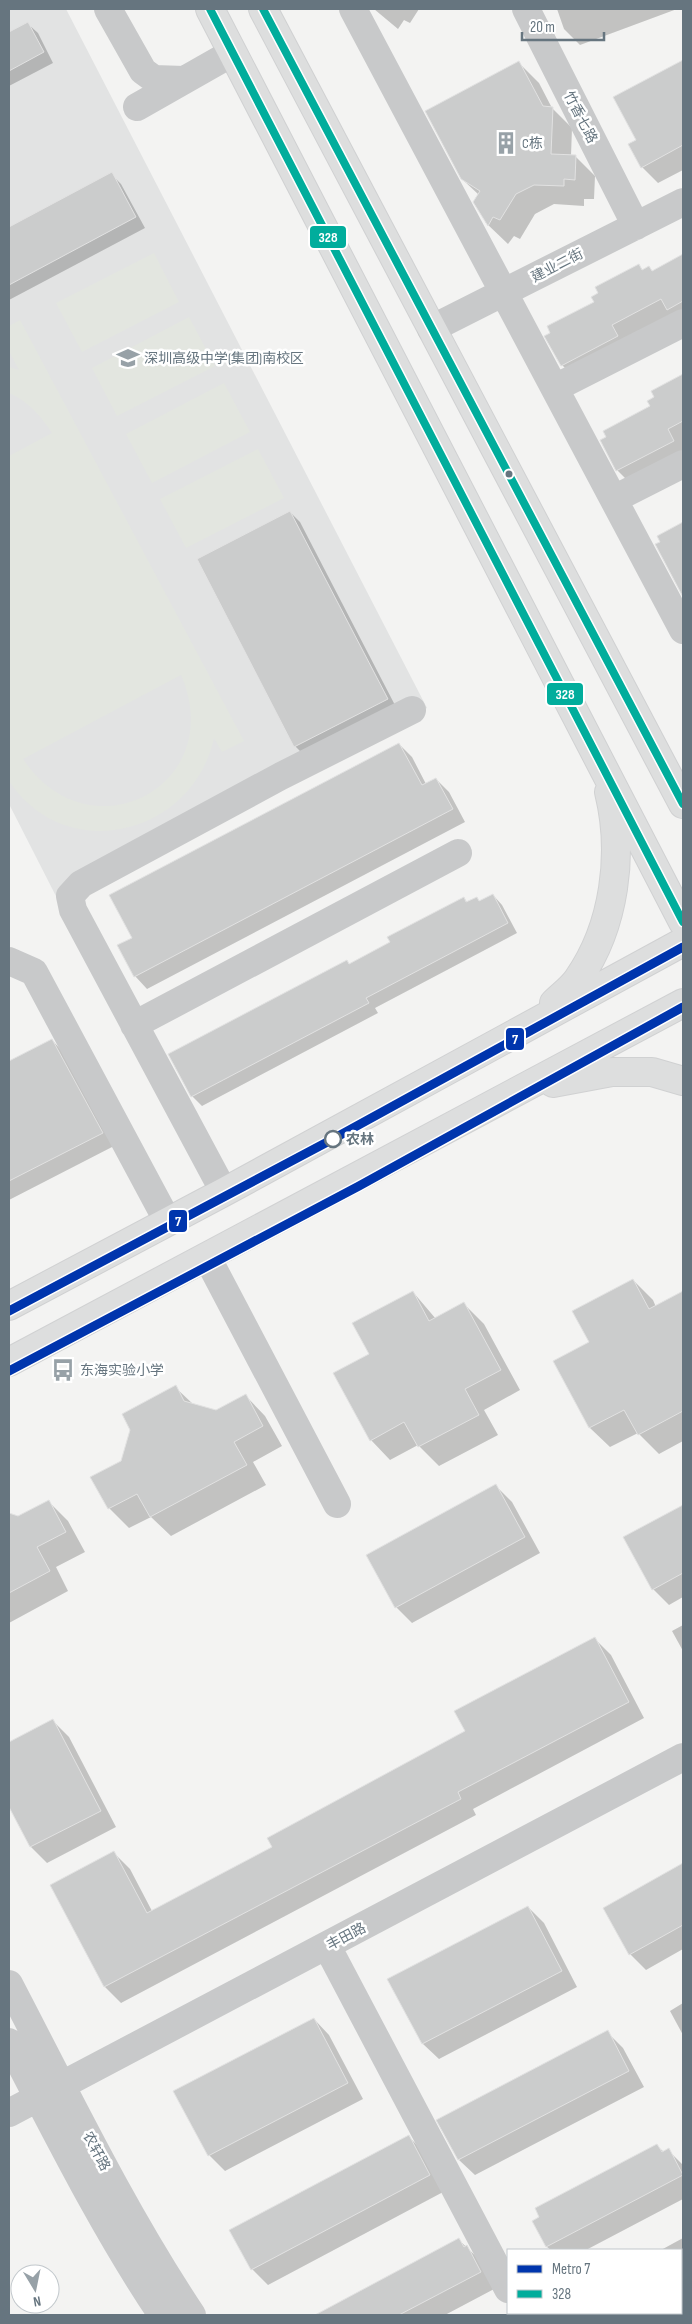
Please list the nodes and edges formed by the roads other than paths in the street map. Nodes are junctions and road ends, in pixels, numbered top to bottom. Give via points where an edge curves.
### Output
1 (108, 9) edge
2 (210, 9) edge
3 (263, 9) edge
4 (354, 9) edge
5 (526, 9) edge
6 (232, 52) junction
7 (184, 80) junction
8 (137, 107) dead end
9 (683, 202) edge
10 (636, 226) junction
11 (504, 292) junction
12 (683, 323) edge
13 (431, 329) junction
14 (555, 388) junction
15 (683, 464) edge
16 (614, 499) junction
17 (680, 615) edge
18 (412, 710) dead end
19 (603, 766) junction
20 (683, 804) edge
21 (458, 853) dead end
22 (683, 922) edge
23 (683, 942) edge
24 (9, 961) edge
25 (683, 1003) edge
26 (134, 1025) junction
27 (511, 1036) junction
28 (683, 1082) edge
29 (510, 1096) junction
30 (224, 1192) junction
31 (168, 1222) junction
32 (207, 1257) junction
33 (9, 1306) edge
34 (9, 1362) edge
35 (337, 1504) dead end
36 (683, 1757) edge
37 (327, 1946) junction
38 (9, 1984) edge
39 (9, 2042) edge
40 (62, 2085) junction
41 (38, 2098) junction
42 (9, 2113) edge
43 (507, 2287) edge
44 (162, 2315) edge
45 (192, 2315) edge

1 - 7 street via 143,71 154,79
2 - 6 main road
3 - 13 main road
4 - 11 street
5 - 10 street, 竹香七路
6 - 7 street
6 - 19 main road
7 - 8 street
9 - 10 street, 建业二街
10 - 11 street, 建业二街
11 - 13 street, 建业二街
11 - 14 street
12 - 14 street
13 - 20 main road
14 - 16 street
15 - 16 street
16 - 17 street
18 - 26 street via 281,776 74,890 70,896 73,910
19 - 22 main road
19 - 27 main road via 613,806 616,874 596,947 577,980 551,1006
21 - 26 street
23 - 27 main road
24 - 31 street via 34,972
25 - 29 main road
26 - 30 street
27 - 30 main road
28 - 29 main road via 652,1072 612,1072 567,1079
29 - 32 main road
30 - 31 main road
31 - 33 main road
32 - 34 main road
32 - 35 street
36 - 37 street, 丰田路
37 - 40 street, 丰田路
37 - 43 street
38 - 40 street, 农轩路
39 - 41 street, 农轩路
40 - 41 street, 丰田路
40 - 45 street, 农轩路 via 148,2243
41 - 42 street, 丰田路
41 - 44 street, 农轩路 via 87,2190

